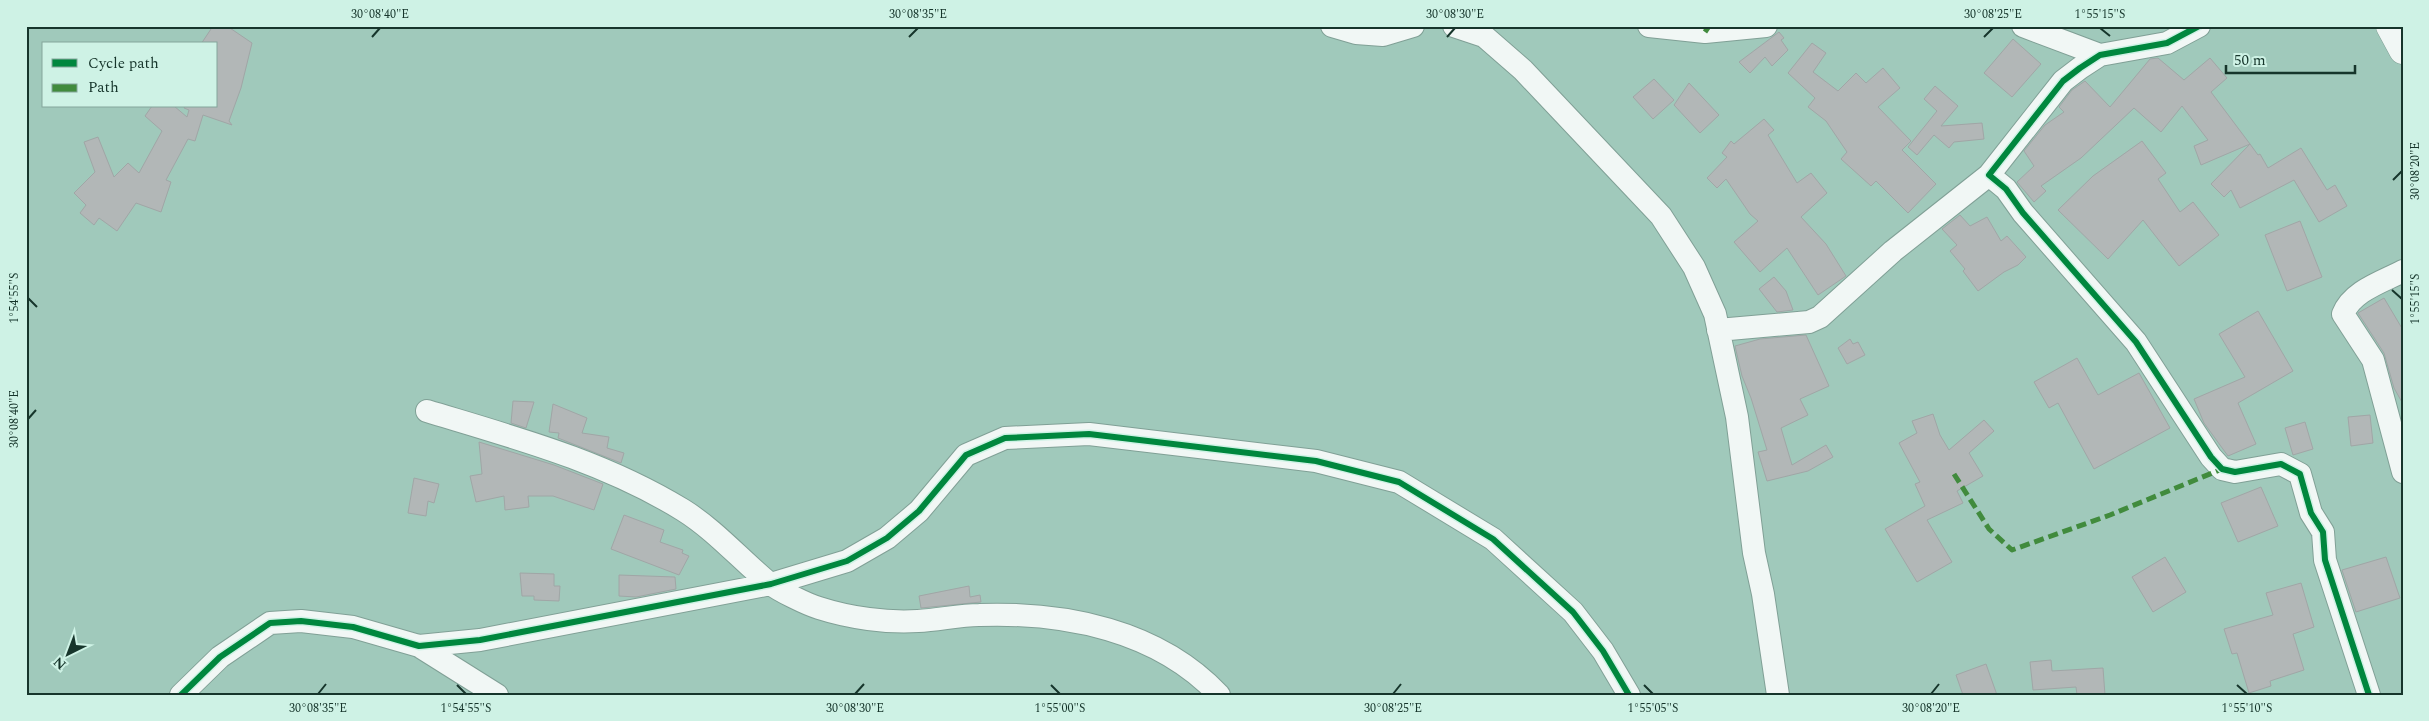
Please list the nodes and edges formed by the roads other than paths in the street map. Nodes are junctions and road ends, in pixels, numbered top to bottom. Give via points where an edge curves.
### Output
1 (1332, 26) edge
2 (1413, 26) edge
3 (1454, 26) edge
4 (1649, 26) edge
5 (1766, 26) edge
6 (2023, 26) edge
7 (2199, 26) edge
8 (2390, 26) edge
9 (1678, 28) edge
10 (2403, 50) edge
11 (2100, 55) junction
12 (1989, 174) junction
13 (2403, 271) edge
14 (1718, 330) junction
15 (427, 411) dead end
16 (2403, 472) edge
17 (771, 584) junction
18 (419, 646) junction
19 (181, 695) edge
20 (497, 695) edge
21 (1219, 695) edge
22 (1629, 695) edge
23 (1778, 695) edge
24 (2369, 695) edge

1 - 2 street via 1356,33 1383,35
3 - 14 street via 1484,36 1523,70 1662,216 1694,267 1715,314
4 - 9 street
5 - 9 street via 1705,32
6 - 11 street
7 - 11 street via 2168,43
8 - 10 main road
11 - 12 street via 2063,81
12 - 14 street via 1893,251 1820,317 1809,322
12 - 24 street via 2006,189 2023,213 2136,342 2222,469 2235,472 2281,464 2300,474 2311,513 2323,532 2325,560
13 - 16 street via 2362,292 2347,304 2343,314 2373,360
14 - 23 street via 1737,417 1754,553
15 - 17 street via 573,456 631,480 685,511
17 - 18 street via 480,640
17 - 21 street via 818,608 860,618 918,621 977,615 1033,615 1106,628 1161,649
17 - 22 street via 847,560 887,538 919,511 966,455 1005,438 1089,434 1316,461 1399,482 1493,539 1573,612 1603,651
18 - 19 street via 354,627 301,621 270,623 220,657
18 - 20 street

